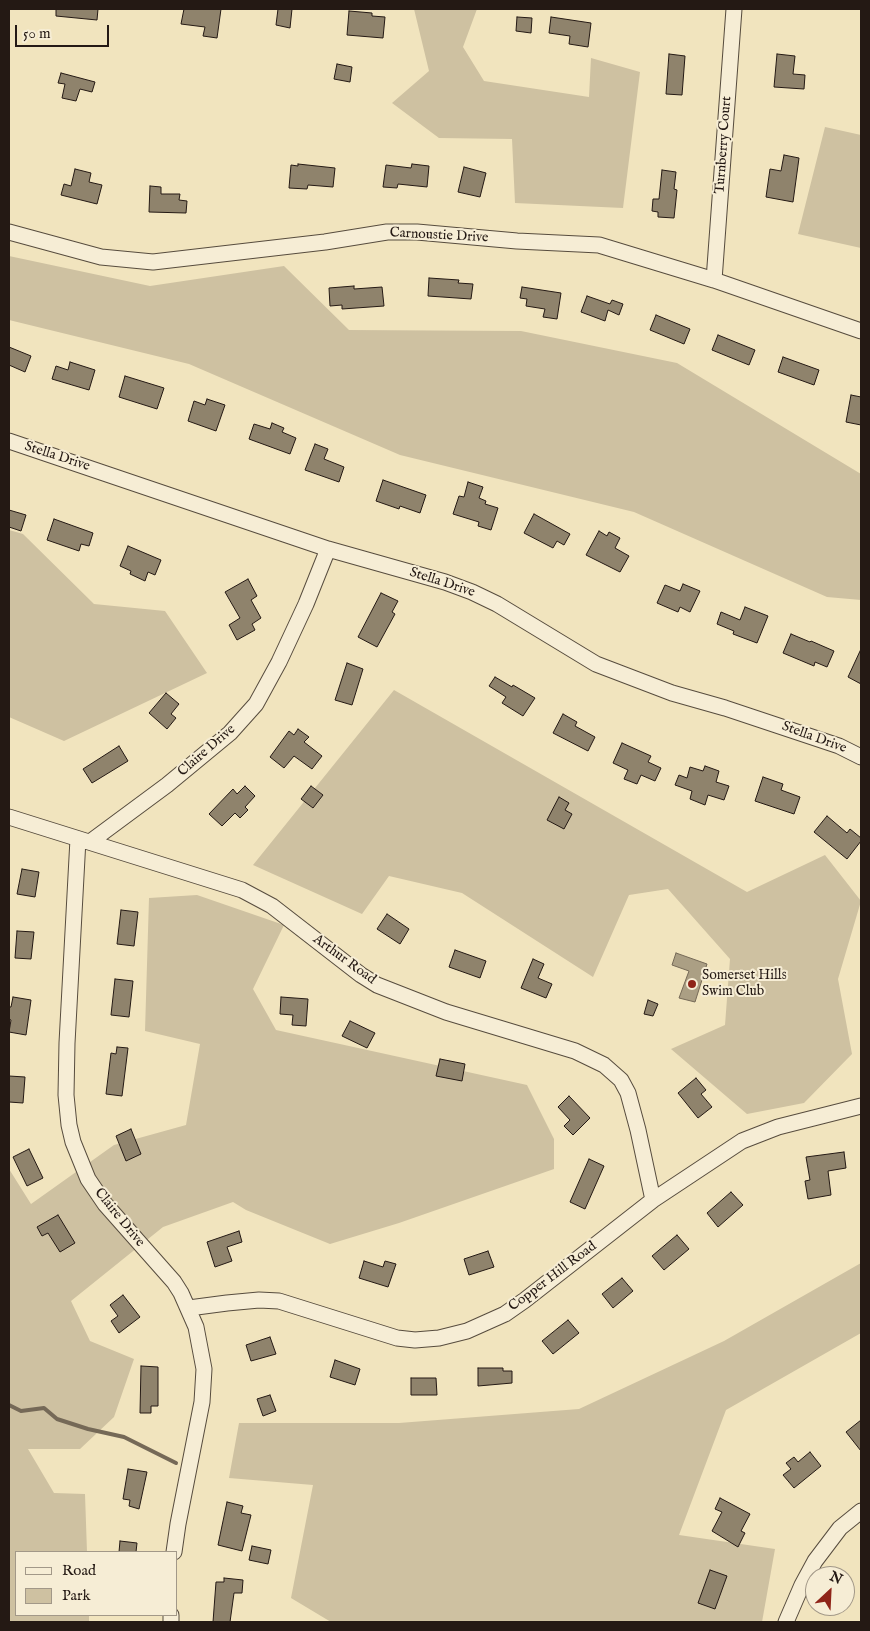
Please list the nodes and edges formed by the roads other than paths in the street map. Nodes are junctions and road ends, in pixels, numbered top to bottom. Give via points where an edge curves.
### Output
1 (734, 9) edge
2 (9, 232) edge
3 (714, 280) junction
4 (861, 331) edge
5 (9, 441) edge
6 (328, 549) junction
7 (861, 757) edge
8 (9, 816) edge
9 (84, 841) junction
10 (861, 1106) edge
11 (653, 1200) junction
12 (189, 1308) junction
13 (861, 1511) edge
14 (174, 1551) edge
15 (786, 1622) edge

1 - 3 street, Turnberry Court
2 - 3 street, Carnoustie Drive via 101,257 153,262 387,232 417,232 599,245
3 - 4 street, Carnoustie Drive
5 - 6 street, Stella Drive
6 - 7 street, Stella Drive via 472,592 596,664 672,693 839,746
6 - 9 street, Claire Drive via 302,613 256,704 230,733 167,785
8 - 9 street, Arthur Road
9 - 11 street, Arthur Road via 242,890 272,906 377,985 446,1012 575,1051 604,1065 621,1080 628,1093
9 - 12 street, Claire Drive via 67,1043 69,1125 88,1179 105,1204 174,1282
10 - 11 street, Copper Hill Road via 778,1127 742,1141
11 - 12 street, Copper Hill Road via 505,1314 467,1331 439,1338 397,1338 279,1301 227,1302
12 - 14 street, Claire Drive via 201,1347 204,1378
13 - 15 street via 840,1528 815,1562

